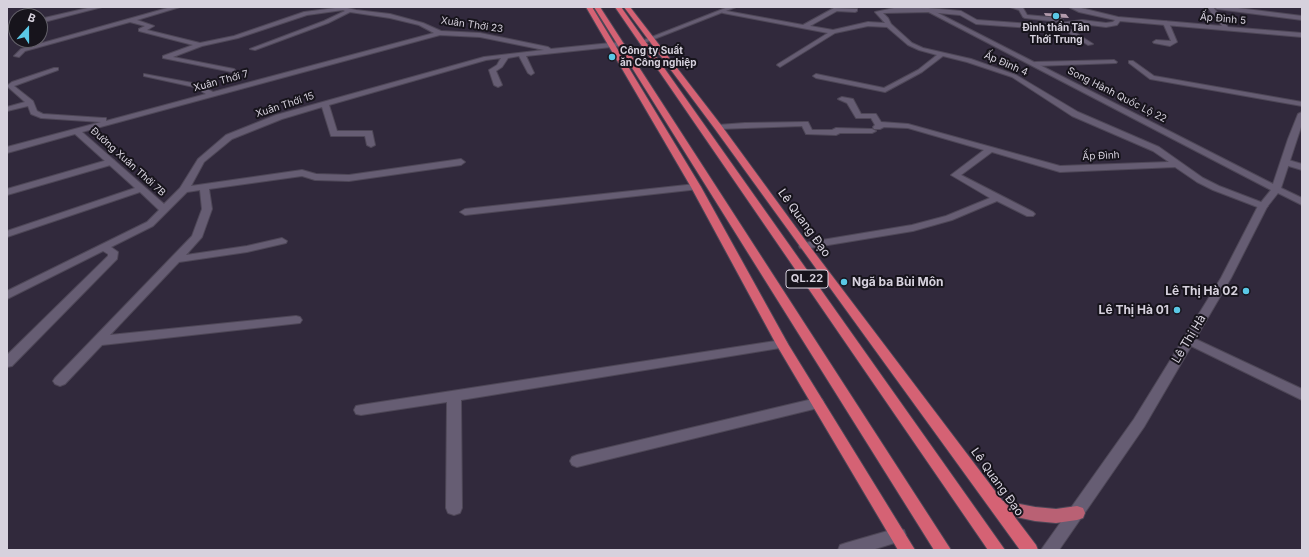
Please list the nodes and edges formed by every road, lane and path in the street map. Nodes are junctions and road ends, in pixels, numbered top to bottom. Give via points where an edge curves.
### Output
1 (99, 7) edge
2 (177, 7) edge
3 (589, 7) edge
4 (597, 7) edge
5 (618, 7) edge
6 (627, 7) edge
7 (733, 7) edge
8 (1013, 7) edge
9 (1072, 7) edge
10 (1210, 7) edge
11 (1217, 7) edge
12 (339, 8) edge
13 (925, 9) edge
14 (855, 10) dead end
15 (349, 11) junction
16 (723, 11) junction
17 (1302, 18) edge
18 (48, 19) edge
19 (1118, 19) junction
20 (130, 20) junction
21 (1082, 22) junction
22 (1166, 24) junction
23 (889, 25) junction
24 (1060, 25) junction
25 (803, 26) junction
26 (1227, 29) junction
27 (834, 32) junction
28 (440, 33) junction
29 (1302, 35) edge
30 (646, 40) junction
31 (1156, 42) dead end
32 (1090, 44) dead end
33 (200, 45) junction
34 (616, 45) junction
35 (252, 49) dead end
36 (558, 51) junction
37 (942, 54) junction
38 (522, 55) junction
39 (17, 56) dead end
40 (506, 56) junction
41 (1114, 62) dead end
42 (1132, 62) dead end
43 (1035, 64) junction
44 (780, 65) dead end
45 (56, 69) dead end
46 (232, 70) dead end
47 (531, 73) dead end
48 (146, 75) dead end
49 (816, 76) dead end
50 (498, 85) dead end
51 (211, 94) junction
52 (842, 99) dead end
53 (30, 103) junction
54 (325, 104) junction
55 (1302, 104) edge
56 (7, 110) edge
57 (1302, 114) edge
58 (903, 117) dead end
59 (114, 120) junction
60 (878, 124) junction
61 (908, 126) junction
62 (718, 127) junction
63 (76, 131) junction
64 (371, 145) dead end
65 (991, 149) junction
66 (7, 150) edge
67 (111, 162) junction
68 (461, 162) dead end
69 (1285, 162) junction
70 (1178, 164) junction
71 (1302, 167) edge
72 (696, 187) junction
73 (204, 188) junction
74 (1276, 188) junction
75 (142, 189) junction
76 (184, 190) junction
77 (7, 192) edge
78 (997, 198) junction
79 (1302, 202) edge
80 (1263, 206) junction
81 (165, 210) junction
82 (465, 212) dead end
83 (1030, 214) dead end
84 (7, 234) edge
85 (282, 241) dead end
86 (804, 246) junction
87 (104, 248) junction
88 (177, 259) junction
89 (7, 296) edge
90 (296, 320) dead end
91 (1189, 340) junction
92 (97, 342) junction
93 (782, 344) junction
94 (7, 363) edge
95 (60, 381) dead end
96 (1302, 394) edge
97 (454, 396) junction
98 (817, 403) junction
99 (361, 410) dead end
100 (577, 461) dead end
101 (999, 507) junction
102 (454, 508) dead end
103 (1077, 513) junction
104 (898, 535) junction
105 (846, 550) edge
106 (907, 550) edge
107 (943, 550) edge
108 (997, 550) edge
109 (1030, 550) edge
110 (1049, 550) edge

1 - 18 street
2 - 20 street
3 - 34 highway, QL.22
4 - 34 highway, QL.22
5 - 30 highway, Lê Quang Đạo / QL.22
6 - 30 highway, Lê Quang Đạo / QL.22
7 - 16 street
8 - 21 street via 1021,9 1025,16
9 - 19 street, Ấp Đình 5
10 - 26 street
11 - 17 street
12 - 15 street, Xuân Thới 23
12 - 33 street via 306,13 236,37
13 - 23 street, Ấp Đình 4 via 878,12
13 - 24 street via 961,14 976,22 1031,26
13 - 43 street, Song Hành Quốc Lộ 22
14 - 25 street via 836,9
15 - 28 street, Xuân Thới 23 via 402,19
15 - 35 street
16 - 25 street
16 - 30 street
19 - 21 street via 1115,24 1106,25
19 - 22 street, Ấp Đình 5
20 - 33 street via 151,26 141,30
20 - 39 street via 23,50
21 - 24 street
22 - 26 street, Ấp Đình 5
22 - 31 street via 1174,42
23 - 27 street via 868,24
23 - 37 street, Ấp Đình 4 via 910,44
24 - 32 street
25 - 27 street
26 - 29 street, Ấp Đình 5
27 - 44 street
28 - 36 street, Xuân Thới 23 via 480,35
28 - 51 street, Xuân Thới 7
30 - 62 highway, Lê Quang Đạo / QL.22
30 - 108 highway, Lê Quang Đạo / QL.22
33 - 46 street via 165,57
34 - 36 street, Xuân Thới 15
34 - 72 highway, QL.22
34 - 107 highway, QL.22
36 - 38 street, Xuân Thới 15
37 - 49 street via 920,71 885,90
37 - 70 street, Ấp Đình 4 via 982,64 1014,76 1075,114 1136,139
38 - 40 street, Xuân Thới 15
38 - 47 street
40 - 50 street via 500,66 492,70
40 - 54 street, Xuân Thới 15 via 486,58
41 - 43 street
42 - 55 street via 1152,78
43 - 74 street, Song Hành Quốc Lộ 22
45 - 53 street via 11,84 10,86
48 - 51 street via 196,85
51 - 59 street, Xuân Thới 7
52 - 60 street via 850,101 859,116 873,116
53 - 56 street
53 - 59 street via 34,112 41,116
54 - 64 street via 334,134 369,133
54 - 76 street, Xuân Thới 15 via 279,116 229,137 201,161
57 - 69 street, Lê Thị Hà
58 - 61 street
59 - 63 street, Xuân Thới 7
60 - 61 street, Ấp Đình
60 - 62 street via 880,127 871,127 872,132 836,130 836,133 809,132 805,124
61 - 65 street, Ấp Đình
62 - 86 highway, Lê Quang Đạo / QL.22
63 - 66 street, Xuân Thới 7
63 - 67 street, Đường Xuân Thới 7B
65 - 70 street, Ấp Đình via 1060,169
65 - 78 street via 955,175
67 - 75 street, Đường Xuân Thới 7B
67 - 77 street
68 - 73 street via 349,178 314,177 302,173
69 - 71 street
69 - 74 street, Lê Thị Hà
70 - 80 street, Ấp Đình 4 via 1216,188
72 - 82 street
72 - 93 highway, QL.22
73 - 76 street
73 - 88 street via 207,209 197,237
74 - 79 street, Song Hành Quốc Lộ 22
74 - 80 street, Lê Thị Hà
75 - 81 street, Đường Xuân Thới 7B
75 - 84 street
76 - 81 street, Xuân Thới 15
78 - 83 street
78 - 86 street via 949,218 913,228
80 - 91 street, Lê Thị Hà via 1226,278
81 - 87 street, Xuân Thới 15 via 150,224
85 - 88 street
86 - 101 highway, Lê Quang Đạo / QL.22
87 - 89 street, Xuân Thới 15
87 - 94 street via 113,252 113,257
88 - 92 street
90 - 92 street
91 - 96 street
91 - 103 street, Lê Thị Hà via 1139,424
92 - 95 street
93 - 97 street
93 - 98 highway, QL.22
97 - 99 street
97 - 102 street
98 - 100 street
98 - 104 highway, QL.22
101 - 103 main road via 1056,516
101 - 109 highway, Lê Quang Đạo / QL.22
103 - 110 street, Lê Thị Hà
104 - 105 street
104 - 106 highway, QL.22

